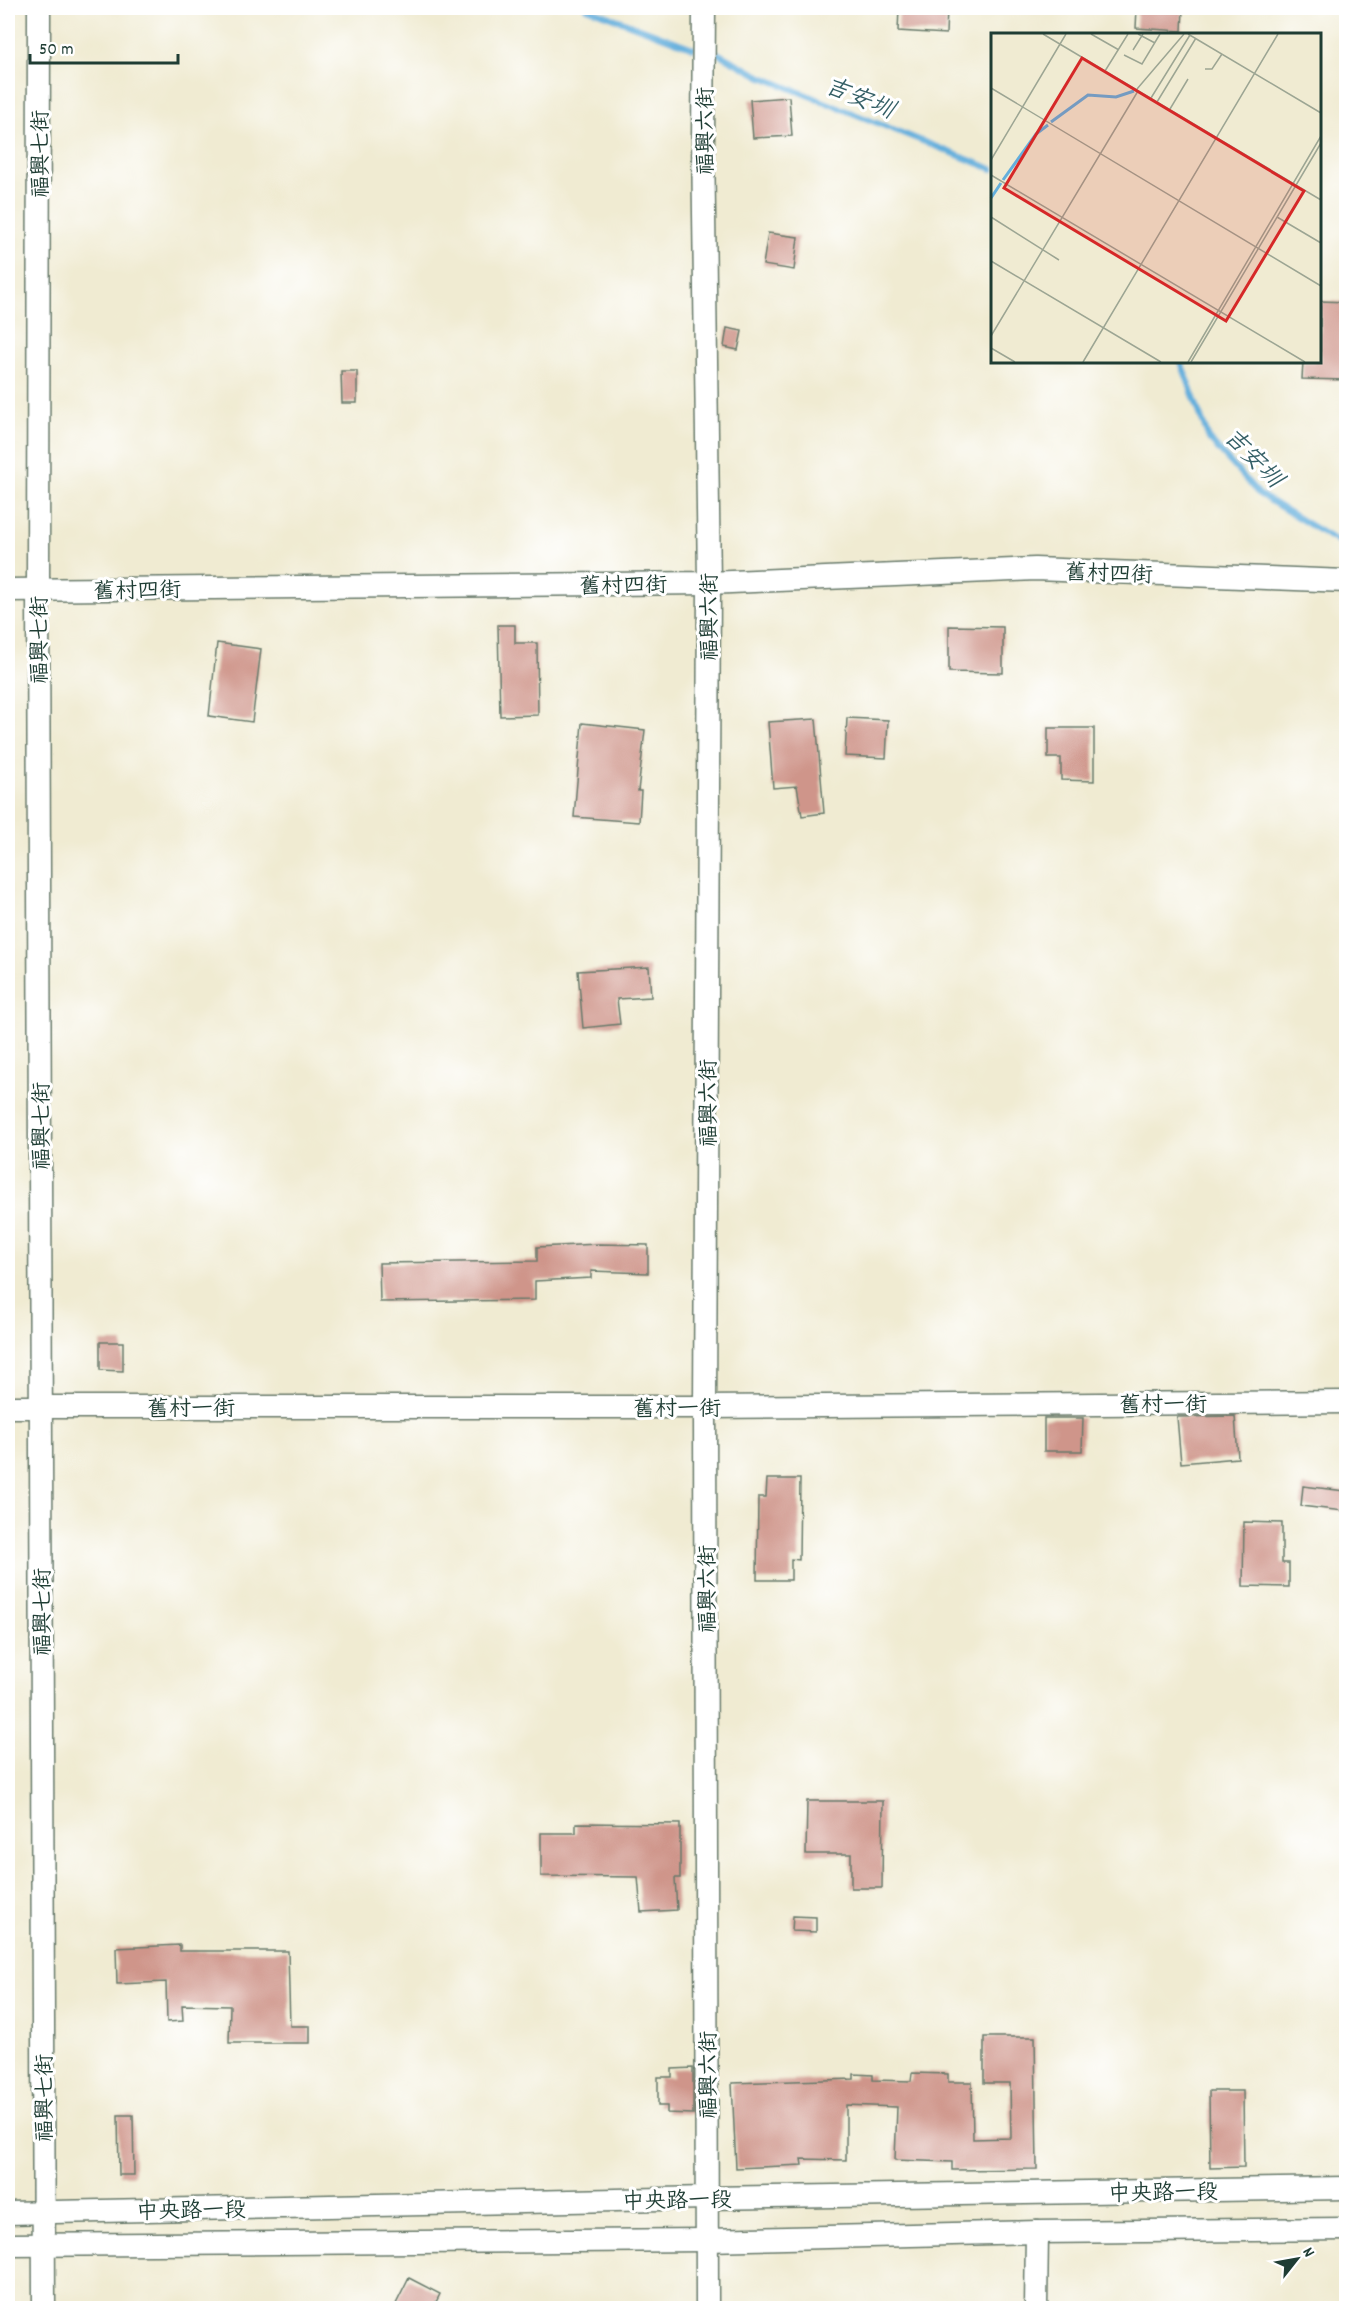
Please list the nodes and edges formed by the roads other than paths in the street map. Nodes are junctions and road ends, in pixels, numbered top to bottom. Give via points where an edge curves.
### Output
1 (39, 8) edge
2 (704, 8) edge
3 (1347, 581) edge
4 (709, 583) junction
5 (8, 590) edge
6 (38, 591) junction
7 (1347, 1402) edge
8 (8, 1407) edge
9 (41, 1407) junction
10 (705, 1407) junction
11 (1347, 2188) edge
12 (707, 2198) junction
13 (8, 2213) edge
14 (44, 2213) junction
15 (1347, 2229) edge
16 (1037, 2232) junction
17 (707, 2240) junction
18 (8, 2245) edge
19 (43, 2245) junction
20 (44, 2308) edge
21 (707, 2308) edge
22 (1036, 2308) edge

1 - 6 street, 福興七街
2 - 4 street, 福興六街
3 - 4 street, 舊村四街 via 1035,569
4 - 6 street, 舊村四街
4 - 10 street, 福興六街
5 - 6 street, 舊村四街
6 - 9 street, 福興七街
7 - 10 street, 舊村一街
8 - 9 street, 舊村一街
9 - 10 street, 舊村一街
9 - 14 street, 福興七街
10 - 12 street, 福興六街
11 - 12 street, 中央路一段
12 - 14 street, 中央路一段
12 - 17 street, 福興六街
13 - 14 street, 中央路一段
14 - 19 street, 福興七街
15 - 16 street, 中央路一段
16 - 17 street, 中央路一段
16 - 22 street
17 - 19 street, 中央路一段
17 - 21 street, 福興六街
18 - 19 street, 中央路一段
19 - 20 street, 福興七街

